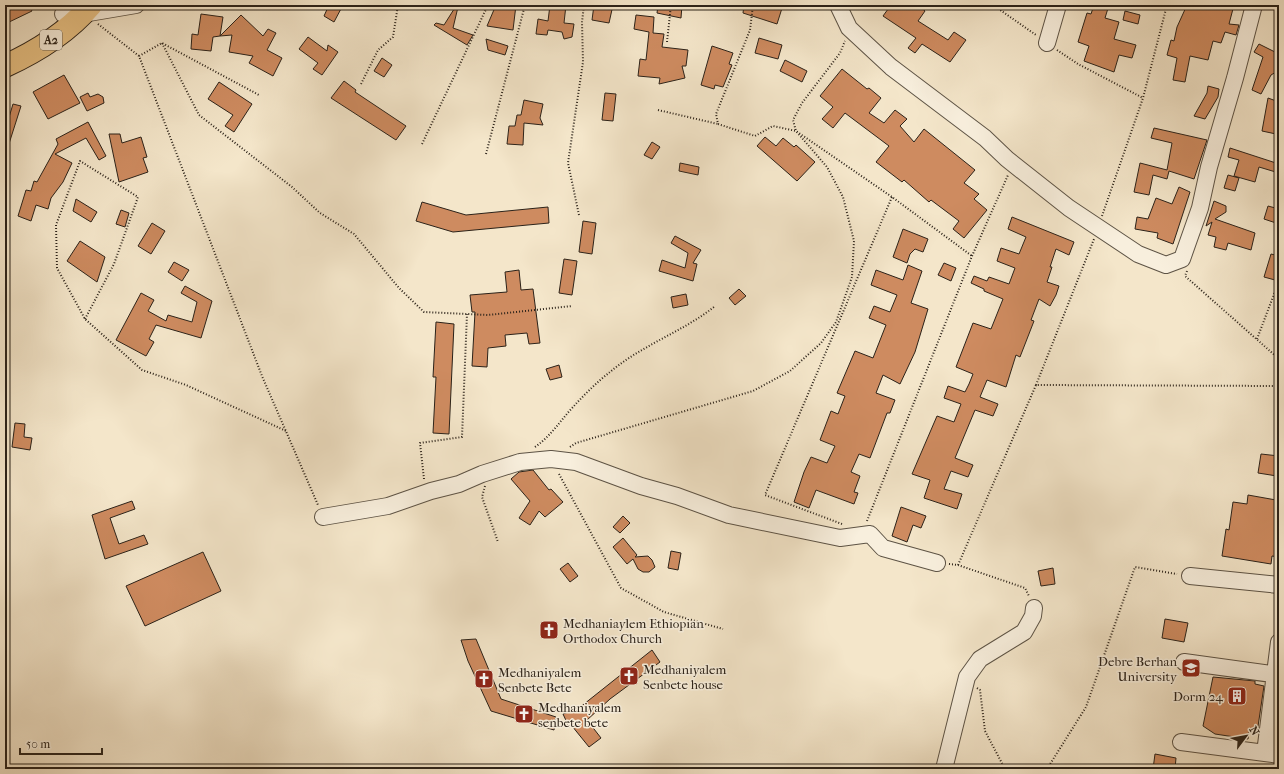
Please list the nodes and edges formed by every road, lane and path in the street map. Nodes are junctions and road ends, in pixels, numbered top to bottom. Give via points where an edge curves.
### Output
1 (136, 5) edge
2 (398, 5) edge
3 (488, 5) edge
4 (525, 5) edge
5 (584, 5) edge
6 (671, 5) edge
7 (753, 5) edge
8 (838, 5) edge
9 (993, 5) edge
10 (1058, 5) edge
11 (1167, 5) edge
12 (1254, 5) edge
13 (77, 9) edge
14 (849, 28) junction
15 (667, 42) dead end
16 (162, 43) junction
17 (1047, 43) junction
18 (5, 51) edge
19 (139, 56) junction
20 (5, 66) edge
21 (361, 84) dead end
22 (259, 95) dead end
23 (1143, 98) junction
24 (658, 110) dead end
25 (718, 124) junction
26 (796, 131) junction
27 (422, 144) dead end
28 (486, 154) dead end
29 (1014, 164) junction
30 (892, 197) junction
31 (579, 215) dead end
32 (1098, 227) junction
33 (972, 256) junction
34 (1185, 276) dead end
35 (1279, 281) edge
36 (572, 306) dead end
37 (714, 307) dead end
38 (467, 314) junction
39 (85, 319) junction
40 (1256, 339) junction
41 (1279, 358) edge
42 (1036, 385) junction
43 (1279, 386) edge
44 (286, 431) junction
45 (533, 448) dead end
46 (551, 460) junction
47 (490, 472) junction
48 (425, 493) junction
49 (323, 517) joint
50 (866, 524) dead end
51 (849, 526) dead end
52 (498, 542) dead end
53 (937, 563) joint
54 (958, 565) junction
55 (1190, 576) joint
56 (1279, 585) edge
57 (1034, 608) joint
58 (723, 629) dead end
59 (1279, 642) edge
60 (1184, 662) dead end
61 (1277, 674) edge
62 (967, 677) junction
63 (1181, 742) dead end
64 (1272, 754) edge
65 (944, 769) edge
66 (1005, 769) edge
67 (1047, 769) edge

1 - 13 street
2 - 21 path via 393,37 378,50
3 - 27 path
4 - 28 path
5 - 31 path via 583,62 568,163
6 - 15 path
7 - 25 path via 750,30 716,114
8 - 14 street
9 - 17 path
10 - 17 street
11 - 23 path
12 - 32 street via 1200,208 1182,260 1166,266 1138,254
13 - 18 highway, A2 via 32,38
13 - 19 path
13 - 20 highway, A2 via 64,32
14 - 26 path via 840,53 802,103 793,120
14 - 29 street via 891,67 985,138
16 - 19 path
16 - 22 path
16 - 38 path via 199,115 292,187 320,213 354,234 399,288 424,312
17 - 23 path via 1078,64
19 - 44 path via 262,376
23 - 32 path
24 - 25 path
25 - 26 path via 755,136 773,126
26 - 30 path
26 - 46 path via 827,167 843,197 854,241 852,277 836,322 825,338 790,371 753,391 576,443
29 - 32 street via 1069,208
29 - 33 path
30 - 33 path
30 - 51 path via 765,495
32 - 42 path
33 - 50 path
34 - 40 path
35 - 40 path
36 - 38 path via 488,315
37 - 45 path via 698,320 663,338 611,371 572,408 546,440
38 - 48 path via 462,437 420,443
39 - 39 path via 114,264 138,197 80,161 56,225 57,268
39 - 44 path via 142,370 186,385
40 - 41 path
42 - 43 path
42 - 54 path
44 - 49 path
46 - 47 street via 520,462
46 - 53 street via 576,462 730,515 840,538 870,534 883,548
46 - 58 path via 621,588 664,612
47 - 48 street
47 - 52 path via 482,497
48 - 49 street via 388,506
53 - 54 path
54 - 57 path via 1025,588
55 - 56 street
55 - 67 path via 1135,567 1086,707
57 - 62 street via 1033,616 1024,632 980,659
59 - 61 street
60 - 61 street
61 - 64 street
62 - 65 street
62 - 66 path via 980,690 985,731
63 - 64 street

